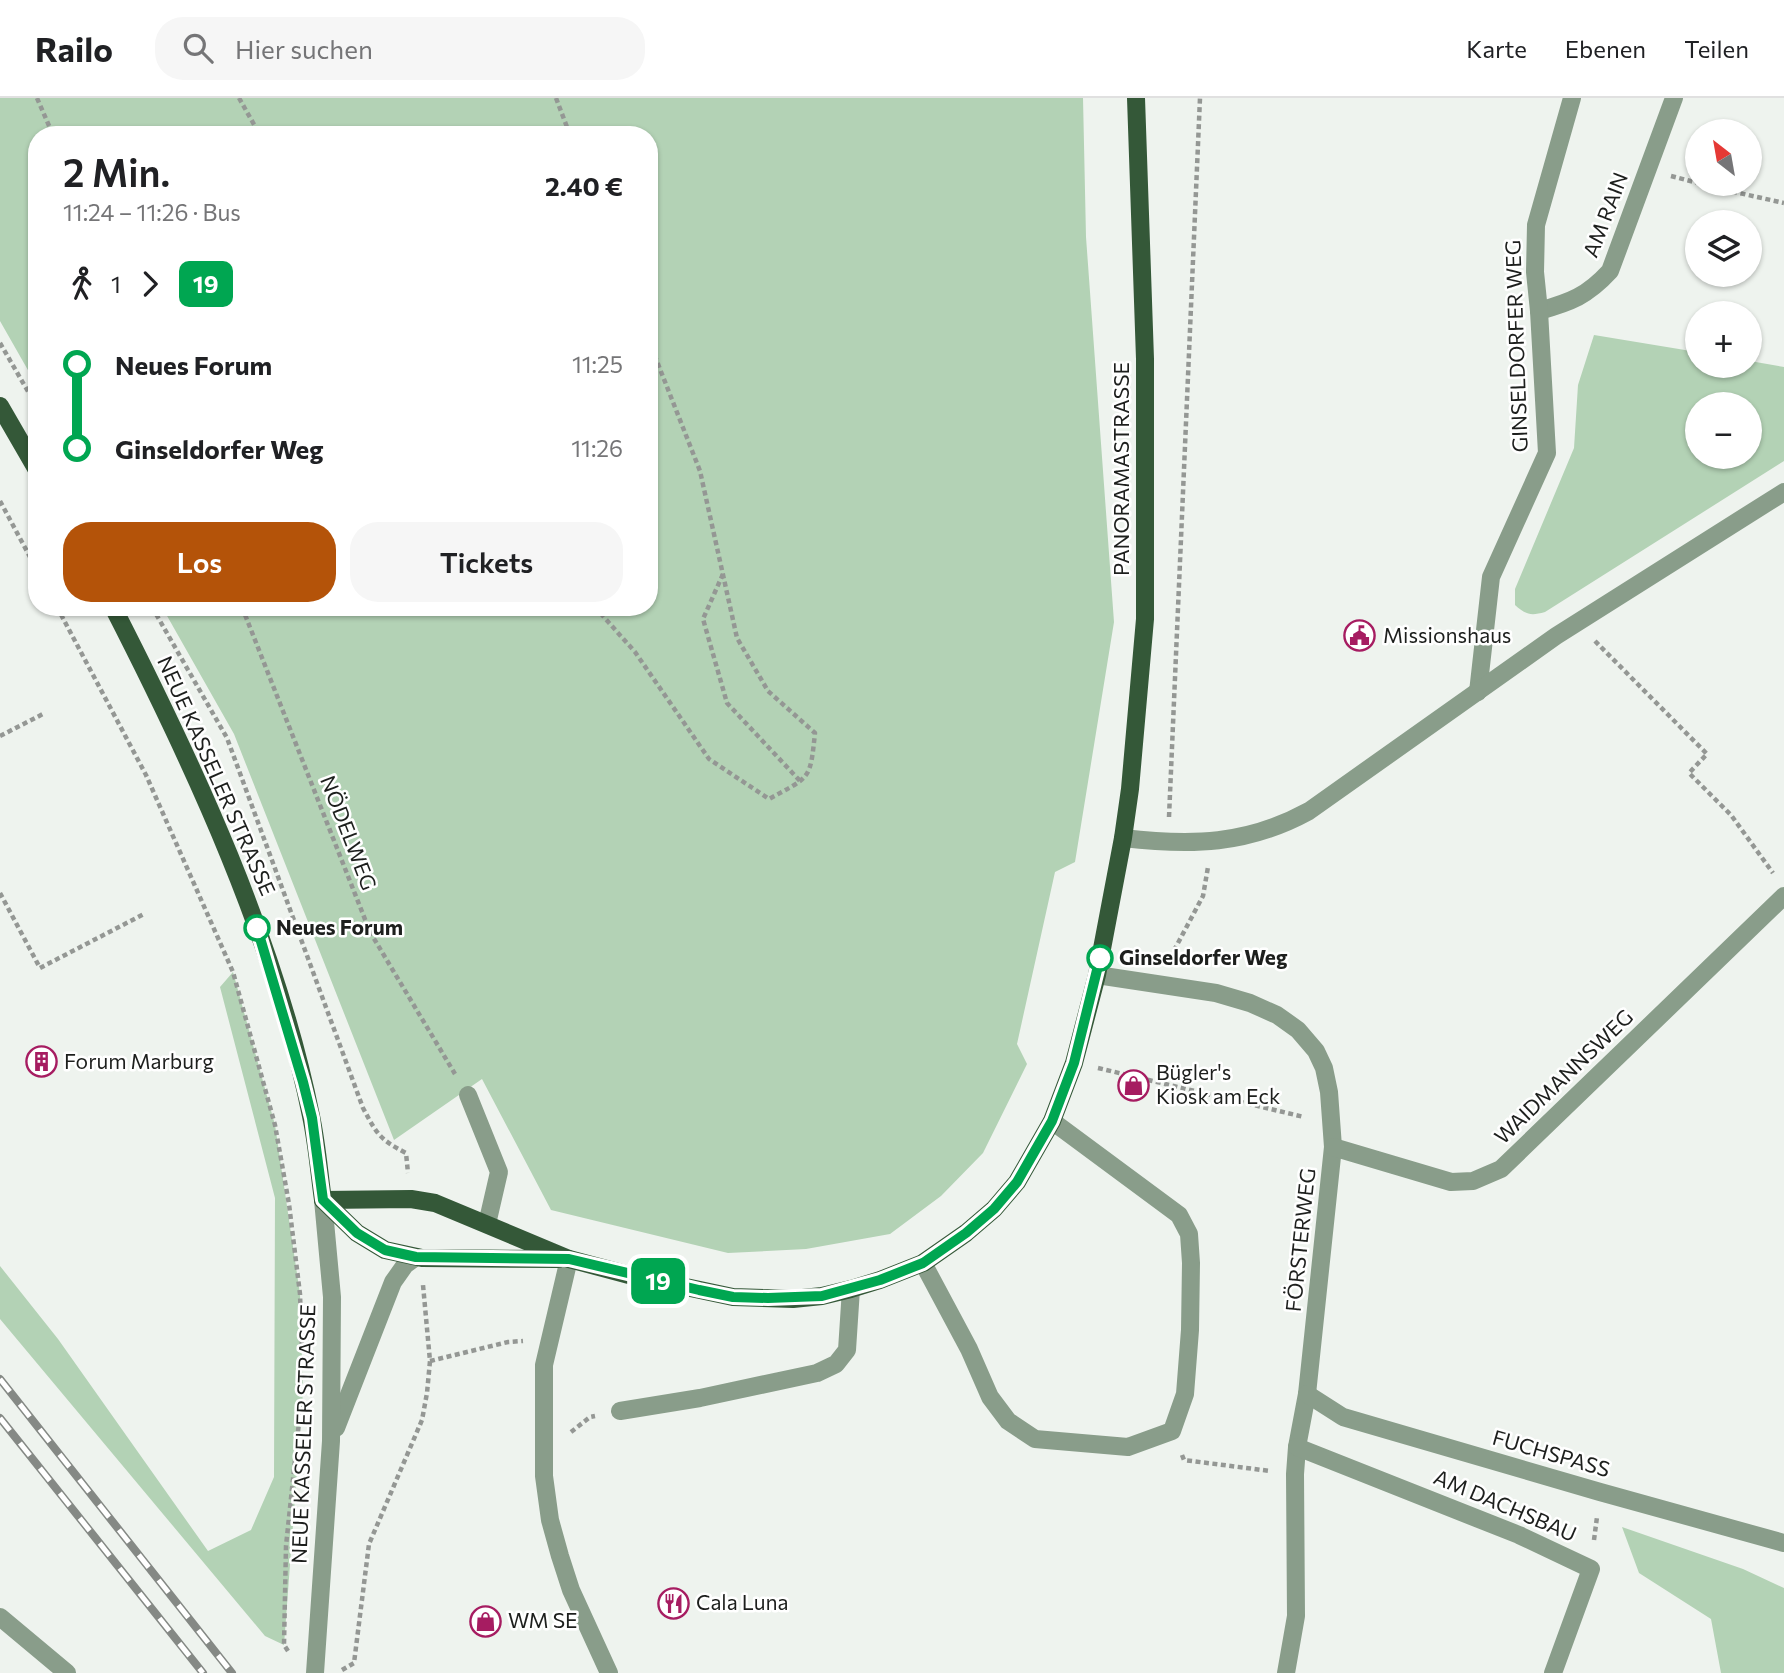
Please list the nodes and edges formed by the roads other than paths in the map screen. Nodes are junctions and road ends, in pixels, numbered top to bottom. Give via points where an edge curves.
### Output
1 (1136, 98) edge
2 (1572, 98) edge
3 (1674, 98) edge
4 (1539, 311) junction
5 (0, 406) edge
6 (28, 454) edge
7 (1784, 492) edge
8 (117, 616) edge
9 (1478, 692) junction
10 (1123, 838) junction
11 (1784, 896) edge
12 (1097, 975) junction
13 (468, 1096) road end
14 (1052, 1121) junction
15 (1334, 1147) junction
16 (323, 1200) junction
17 (487, 1224) junction
18 (416, 1257) junction
19 (569, 1259) junction
20 (923, 1263) junction
21 (851, 1289) junction
22 (1307, 1394) junction
23 (620, 1411) dead end
24 (331, 1441) junction
25 (1297, 1447) junction
26 (1783, 1540) edge
27 (0, 1617) edge
28 (67, 1673) edge
29 (315, 1673) edge
30 (609, 1673) edge
31 (1286, 1673) edge
32 (1553, 1673) edge

1 - 10 main road, PANORAMASTRASSE via 1145,359 1145,619
2 - 4 street, GINSELDORFER WEG via 1536,225
3 - 4 street, AM RAIN via 1610,271 1580,298
4 - 9 street, GINSELDORFER WEG via 1547,453 1491,577
5 - 6 main road
7 - 9 street via 1576,623
8 - 16 main road, NEUE KASSELER STRASSE via 248,902 303,1082
9 - 10 street via 1284,825 1212,842 1168,844
10 - 12 main road
11 - 15 street, WAIDMANNSWEG via 1501,1169 1473,1181 1451,1182
12 - 14 main road via 1074,1063
12 - 15 street, FÖRSTERWEG via 1216,993 1277,1015 1298,1030 1324,1069
13 - 17 street via 499,1172
14 - 20 main road via 1017,1182 994,1209
14 - 20 street via 1180,1215 1189,1234 1192,1262 1185,1394 1172,1431 1128,1447 1035,1439 1008,1421 990,1397
15 - 22 street, FÖRSTERWEG
16 - 17 main road via 411,1199 435,1203
16 - 18 main road via 357,1233 385,1250
16 - 24 street, NEUE KASSELER STRASSE via 332,1297
17 - 19 main road
18 - 19 main road
18 - 24 street via 393,1282
19 - 21 main road via 733,1297 793,1299
19 - 30 street via 544,1365 544,1476 550,1520 571,1590
20 - 21 main road
21 - 23 street via 847,1350 836,1364 817,1373
22 - 25 street, FÖRSTERWEG
22 - 26 street, FUCHSPASS via 1343,1417
24 - 29 street, NEUE KASSELER STRASSE
25 - 31 street, FÖRSTERWEG via 1296,1616
25 - 32 street, AM DACHSBAU via 1507,1530 1591,1569
27 - 28 street

